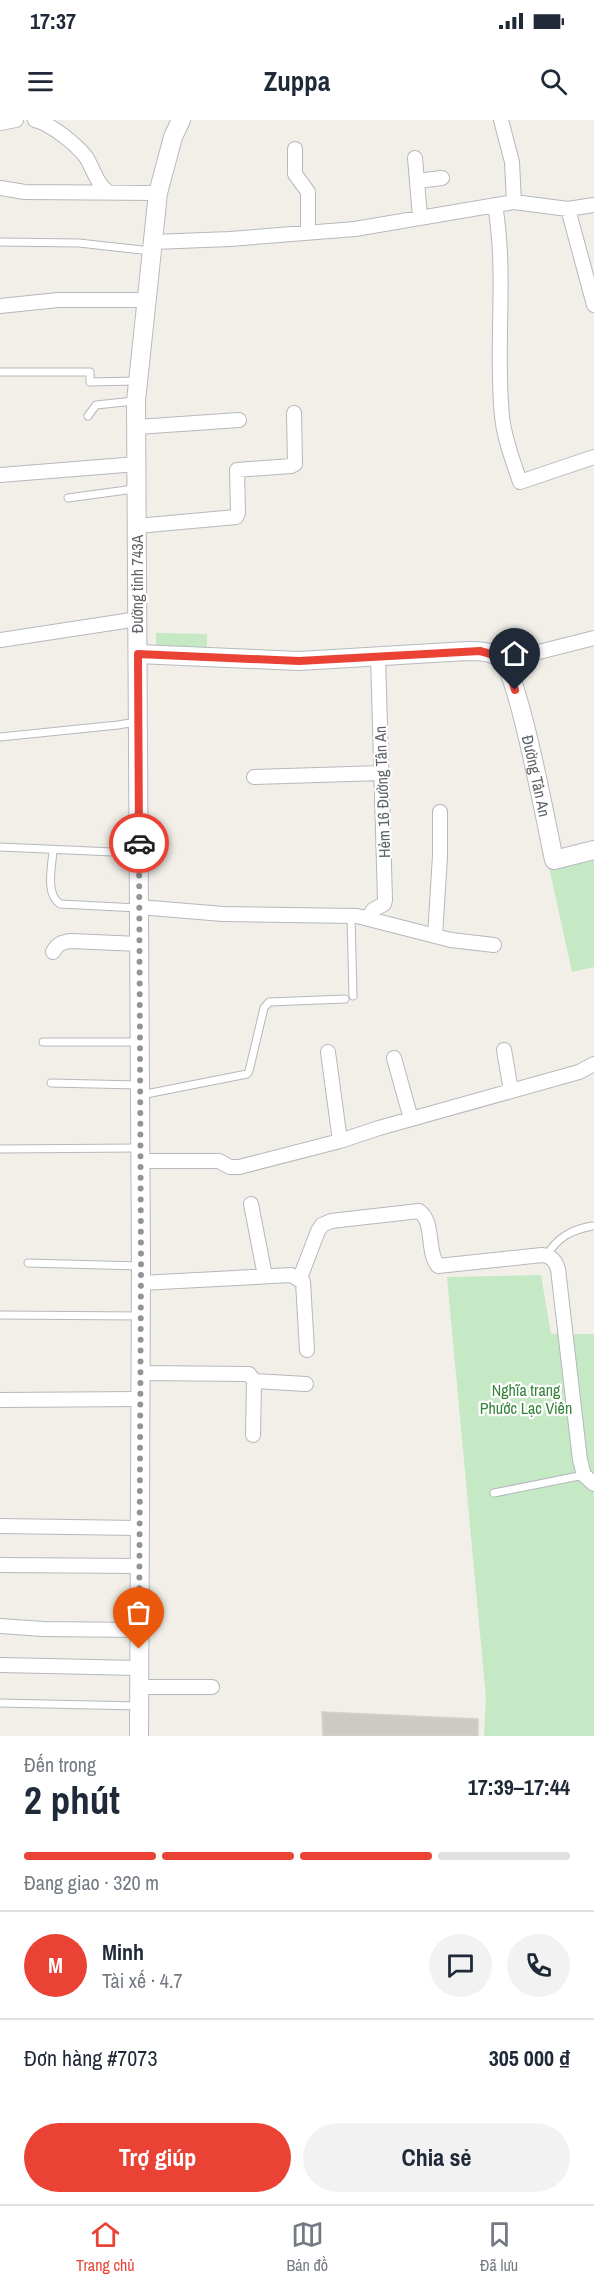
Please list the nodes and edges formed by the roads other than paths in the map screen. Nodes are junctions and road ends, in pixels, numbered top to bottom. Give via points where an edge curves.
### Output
1 (16, 120) edge
2 (35, 120) edge
3 (181, 120) edge
4 (501, 120) edge
5 (0, 123) edge
6 (295, 149) dead end
7 (415, 158) dead end
8 (442, 178) dead end
9 (417, 181) junction
10 (0, 188) edge
11 (109, 193) junction
12 (158, 193) junction
13 (514, 202) junction
14 (495, 205) junction
15 (594, 205) edge
16 (568, 209) junction
17 (420, 217) junction
18 (308, 233) junction
19 (0, 242) edge
20 (152, 246) junction
21 (148, 300) junction
22 (594, 305) edge
23 (0, 306) edge
24 (0, 372) edge
25 (138, 381) junction
26 (136, 401) junction
27 (294, 413) dead end
28 (88, 416) dead end
29 (239, 420) dead end
30 (136, 427) junction
31 (594, 457) edge
32 (137, 464) junction
33 (0, 475) edge
34 (137, 488) junction
35 (68, 498) dead end
36 (137, 526) junction
37 (138, 619) junction
38 (594, 638) edge
39 (0, 640) edge
40 (138, 654) junction
41 (378, 657) junction
42 (503, 661) junction
43 (138, 721) junction
44 (0, 736) edge
45 (382, 773) junction
46 (254, 777) dead end
47 (440, 812) dead end
48 (0, 847) edge
49 (53, 850) junction
50 (594, 850) edge
51 (139, 854) junction
52 (139, 907) junction
53 (351, 916) junction
54 (368, 918) junction
55 (435, 936) junction
56 (140, 944) junction
57 (494, 945) dead end
58 (54, 952) dead end
59 (353, 996) dead end
60 (345, 999) dead end
61 (43, 1042) dead end
62 (140, 1042) junction
63 (504, 1050) dead end
64 (328, 1052) dead end
65 (394, 1058) dead end
66 (594, 1064) edge
67 (51, 1083) dead end
68 (140, 1090) junction
69 (511, 1091) junction
70 (411, 1119) junction
71 (340, 1141) junction
72 (0, 1149) edge
73 (141, 1154) junction
74 (251, 1204) dead end
75 (592, 1226) dead end
76 (546, 1256) junction
77 (28, 1263) dead end
78 (141, 1274) junction
79 (266, 1276) junction
80 (300, 1278) junction
81 (0, 1315) edge
82 (141, 1316) junction
83 (307, 1350) dead end
84 (140, 1372) junction
85 (254, 1381) junction
86 (306, 1384) dead end
87 (140, 1399) junction
88 (0, 1400) edge
89 (253, 1435) dead end
90 (589, 1480) edge
91 (494, 1493) dead end
92 (0, 1526) edge
93 (139, 1528) junction
94 (0, 1565) edge
95 (139, 1566) junction
96 (0, 1626) edge
97 (139, 1630) junction
98 (0, 1665) edge
99 (139, 1668) junction
100 (139, 1687) junction
101 (212, 1687) dead end
102 (0, 1703) edge
103 (139, 1706) junction
104 (139, 1736) edge

1 - 5 street
2 - 11 street via 50,125 82,153
3 - 12 main road, Đường tỉnh 743A
4 - 13 street via 512,162
6 - 18 street via 295,174 309,198
7 - 9 street
8 - 9 street
9 - 17 street
10 - 11 street
11 - 12 street
12 - 20 main road, Đường tỉnh 743A
13 - 14 street
13 - 16 street
14 - 17 street
14 - 31 street via 501,236 502,417 520,482
15 - 16 street
16 - 22 street
17 - 18 street
18 - 20 street
19 - 20 lane
20 - 21 main road, Đường tỉnh 743A
21 - 23 street via 58,300
21 - 25 main road, Đường tỉnh 743A
24 - 25 lane via 90,372 90,382
25 - 26 main road, Đường tỉnh 743A
26 - 28 lane via 96,405
26 - 30 main road, Đường tỉnh 743A
27 - 36 street via 295,464 237,470 236,517
29 - 30 street
30 - 32 main road, Đường tỉnh 743A
32 - 33 street
32 - 34 main road, Đường tỉnh 743A
34 - 35 lane
34 - 36 main road, Đường tỉnh 743A
36 - 37 main road, Đường tỉnh 743A
37 - 39 street
37 - 40 main road, Đường tỉnh 743A
38 - 42 street
40 - 41 main road via 281,661
40 - 43 main road, Đường tỉnh 743A
41 - 42 main road via 480,651
41 - 45 street, Hẻm 16 Đường Tân An
42 - 50 main road, Đường Tân An via 518,702 554,860
43 - 44 lane
43 - 51 main road, Đường tỉnh 743A
45 - 46 street
45 - 54 street, Hẻm 16 Đường Tân An via 385,900
47 - 55 street
48 - 49 lane
49 - 51 lane
49 - 52 lane via 51,892 55,901 79,907
51 - 52 main road, Đường tỉnh 743A
52 - 53 street via 223,914
52 - 56 main road, Đường tỉnh 743A
53 - 54 street
53 - 59 lane
54 - 55 street
55 - 57 street
56 - 58 street via 71,941 56,946
56 - 62 main road, Đường tỉnh 743A
60 - 68 lane via 269,1002 246,1074
61 - 62 lane
62 - 68 main road, Đường tỉnh 743A
63 - 69 street
64 - 71 street
65 - 70 street
66 - 69 street
67 - 68 lane
68 - 73 main road, Đường tỉnh 743A
69 - 70 street
70 - 71 street
71 - 73 street via 239,1167 219,1161
72 - 73 lane
73 - 78 main road, Đường tỉnh 743A
74 - 79 street
75 - 76 lane via 570,1231
76 - 80 street via 438,1266 432,1255 427,1221 419,1211 322,1225
76 - 90 street via 555,1261 558,1269 580,1460
77 - 78 lane
78 - 79 street
78 - 82 main road, Đường tỉnh 743A
79 - 80 street
80 - 83 street
81 - 82 lane
82 - 84 main road, Đường tỉnh 743A
84 - 85 street via 249,1374
84 - 87 main road, Đường tỉnh 743A
85 - 86 street
85 - 89 street
87 - 88 street
87 - 93 main road, Đường tỉnh 743A
90 - 91 lane
92 - 93 street
93 - 95 main road, Đường tỉnh 743A
94 - 95 street
95 - 97 main road, Đường tỉnh 743A
96 - 97 street
97 - 99 main road, Đường tỉnh 743A
98 - 99 street
99 - 100 main road, Đường tỉnh 743A
100 - 101 street
100 - 103 main road, Đường tỉnh 743A
102 - 103 lane
103 - 104 main road, Đường tỉnh 743A

